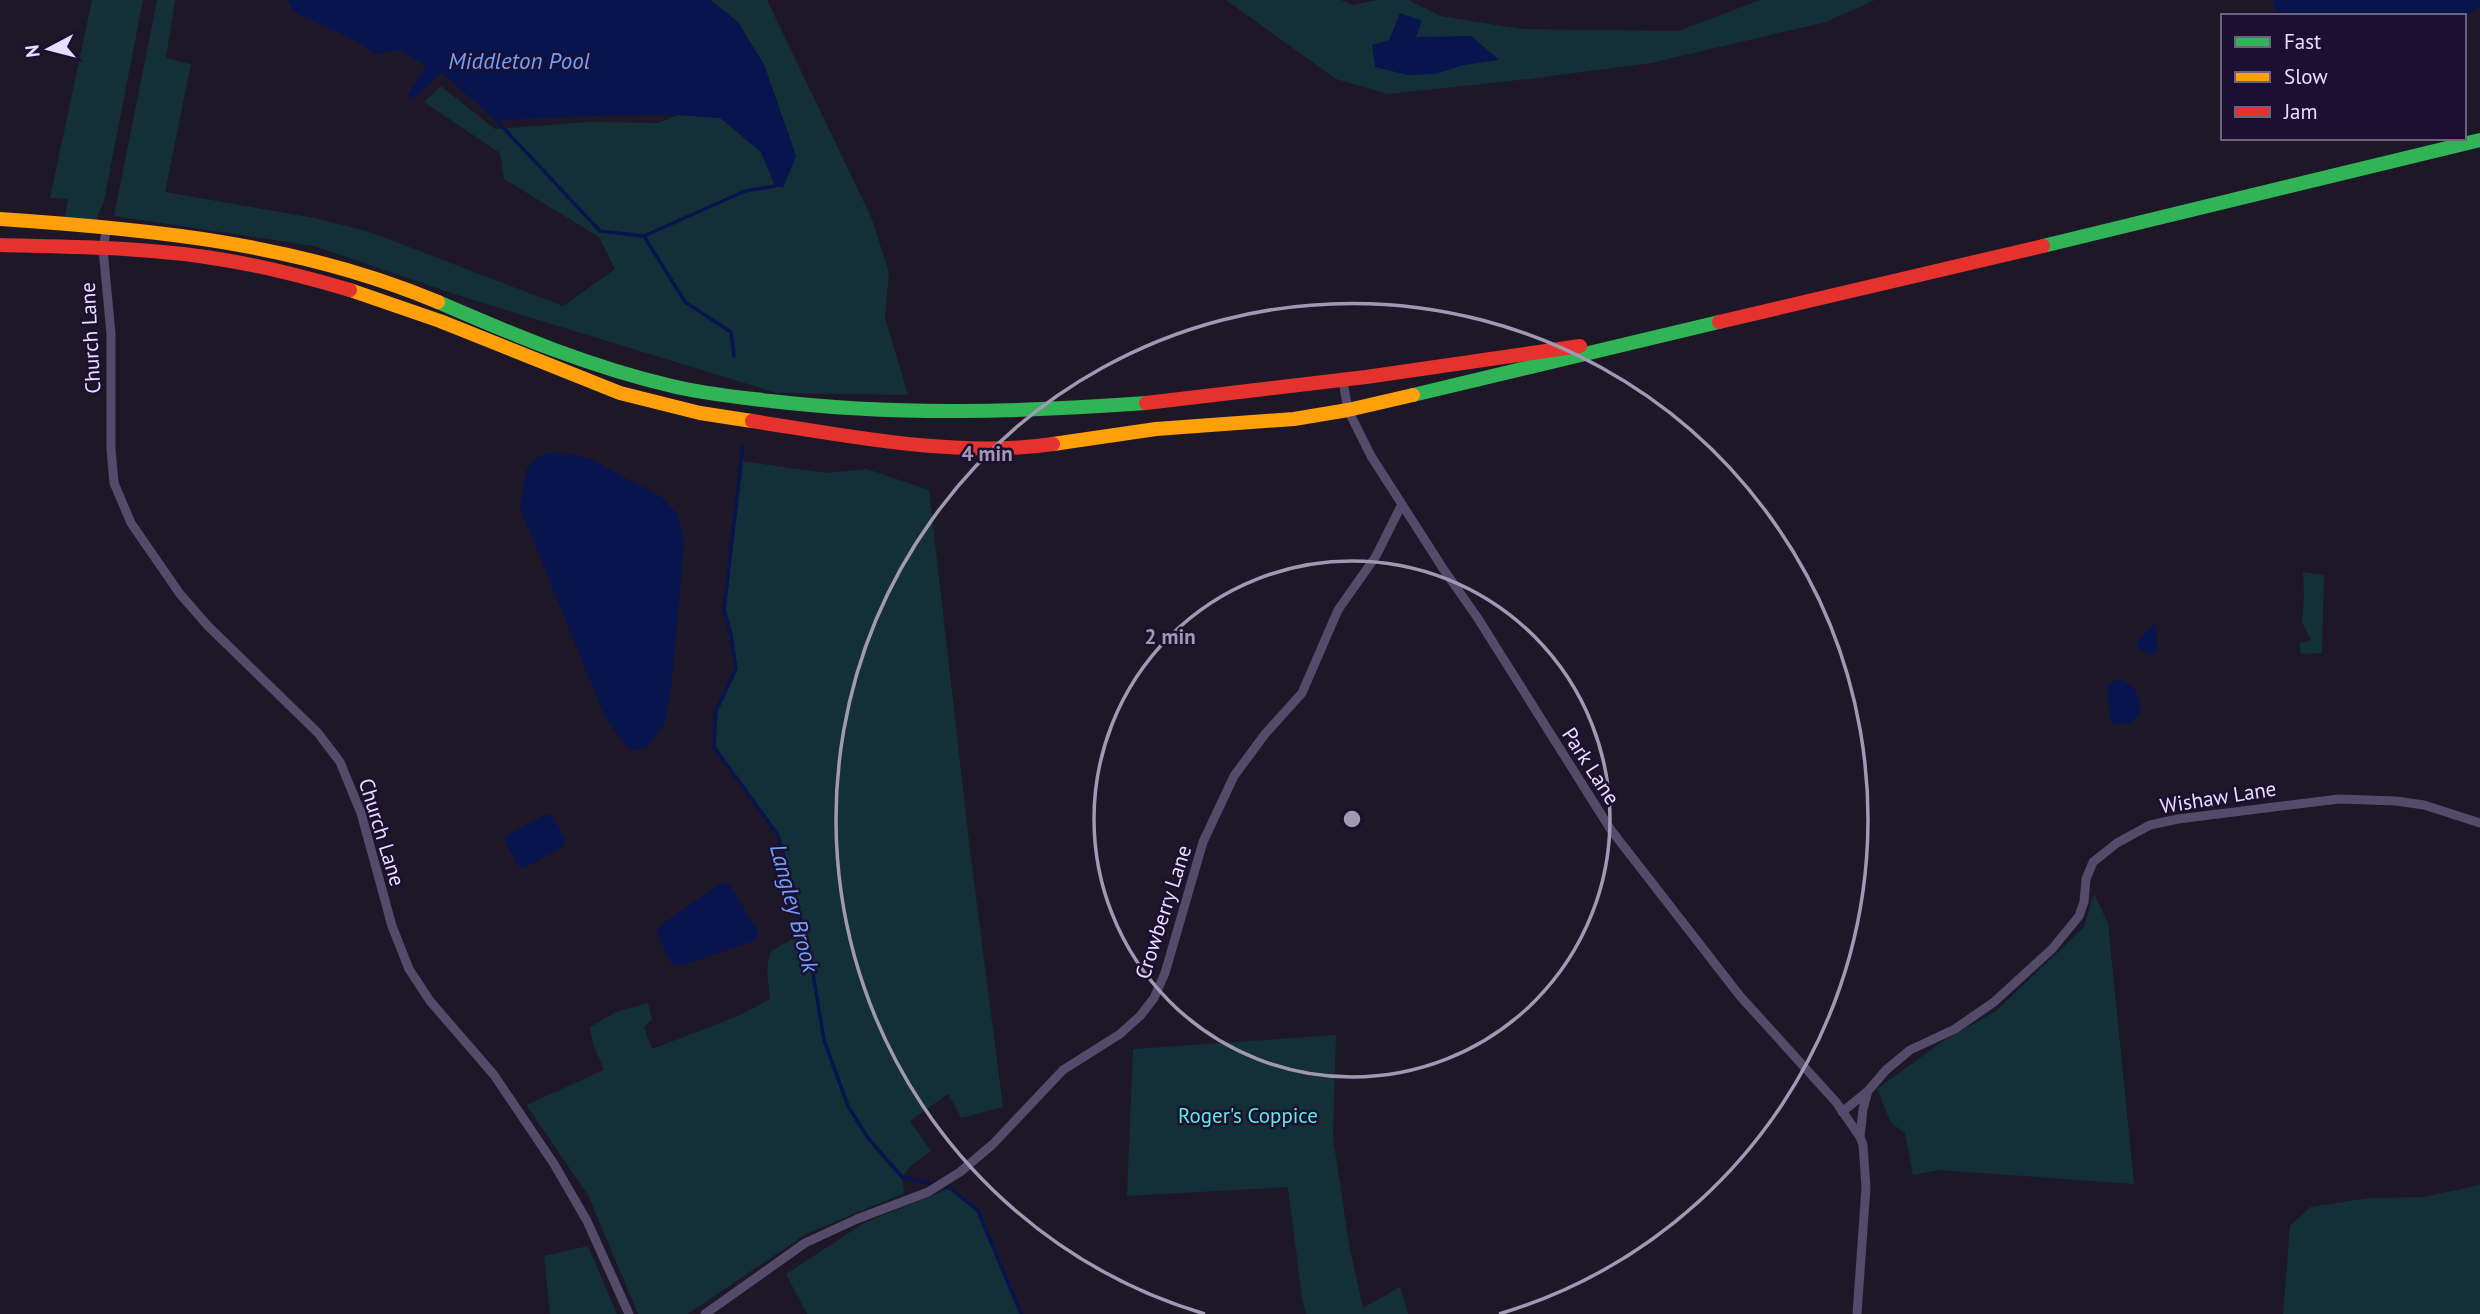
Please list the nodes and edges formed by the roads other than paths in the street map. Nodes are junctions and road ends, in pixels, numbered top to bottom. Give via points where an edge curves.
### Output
1 (2480, 140) edge
2 (0, 219) edge
3 (107, 226) junction
4 (0, 245) edge
5 (103, 249) junction
6 (1671, 332) junction
7 (1343, 381) junction
8 (1348, 410) junction
9 (1401, 506) junction
10 (2480, 823) edge
11 (1868, 1091) junction
12 (1842, 1112) junction
13 (1860, 1137) junction
14 (629, 1314) edge
15 (705, 1314) edge
16 (1857, 1314) edge

1 - 6 main road
2 - 3 main road
3 - 5 street, Church Lane
3 - 7 main road via 250,244 309,258 438,300 544,347 716,395 897,411 1047,409 1250,394
4 - 5 main road
5 - 8 main road via 175,253 307,277 413,310 640,399 810,430 951,448 995,449
5 - 14 street, Church Lane via 111,334 114,483 131,523 208,626 318,733 340,762 361,813 392,926 409,969 430,1001 494,1075 554,1164 587,1221
6 - 7 main road
6 - 8 main road
7 - 8 street, Park Lane
8 - 9 street, Park Lane
9 - 12 street, Park Lane via 1611,830 1740,996
9 - 15 street, Crowberry Lane via 1388,537 1338,610 1302,693 1234,776 1203,842 1165,973 1140,1016 1121,1034 1063,1070 960,1172 928,1192 805,1243
10 - 11 street, Wishaw Lane via 2424,805 2339,799 2150,825 2093,862 2080,916 2052,949 1994,1002 1955,1029 1910,1050
11 - 12 street, Wishaw Lane
11 - 13 street
12 - 13 street, Park Lane
13 - 16 street via 1866,1187

